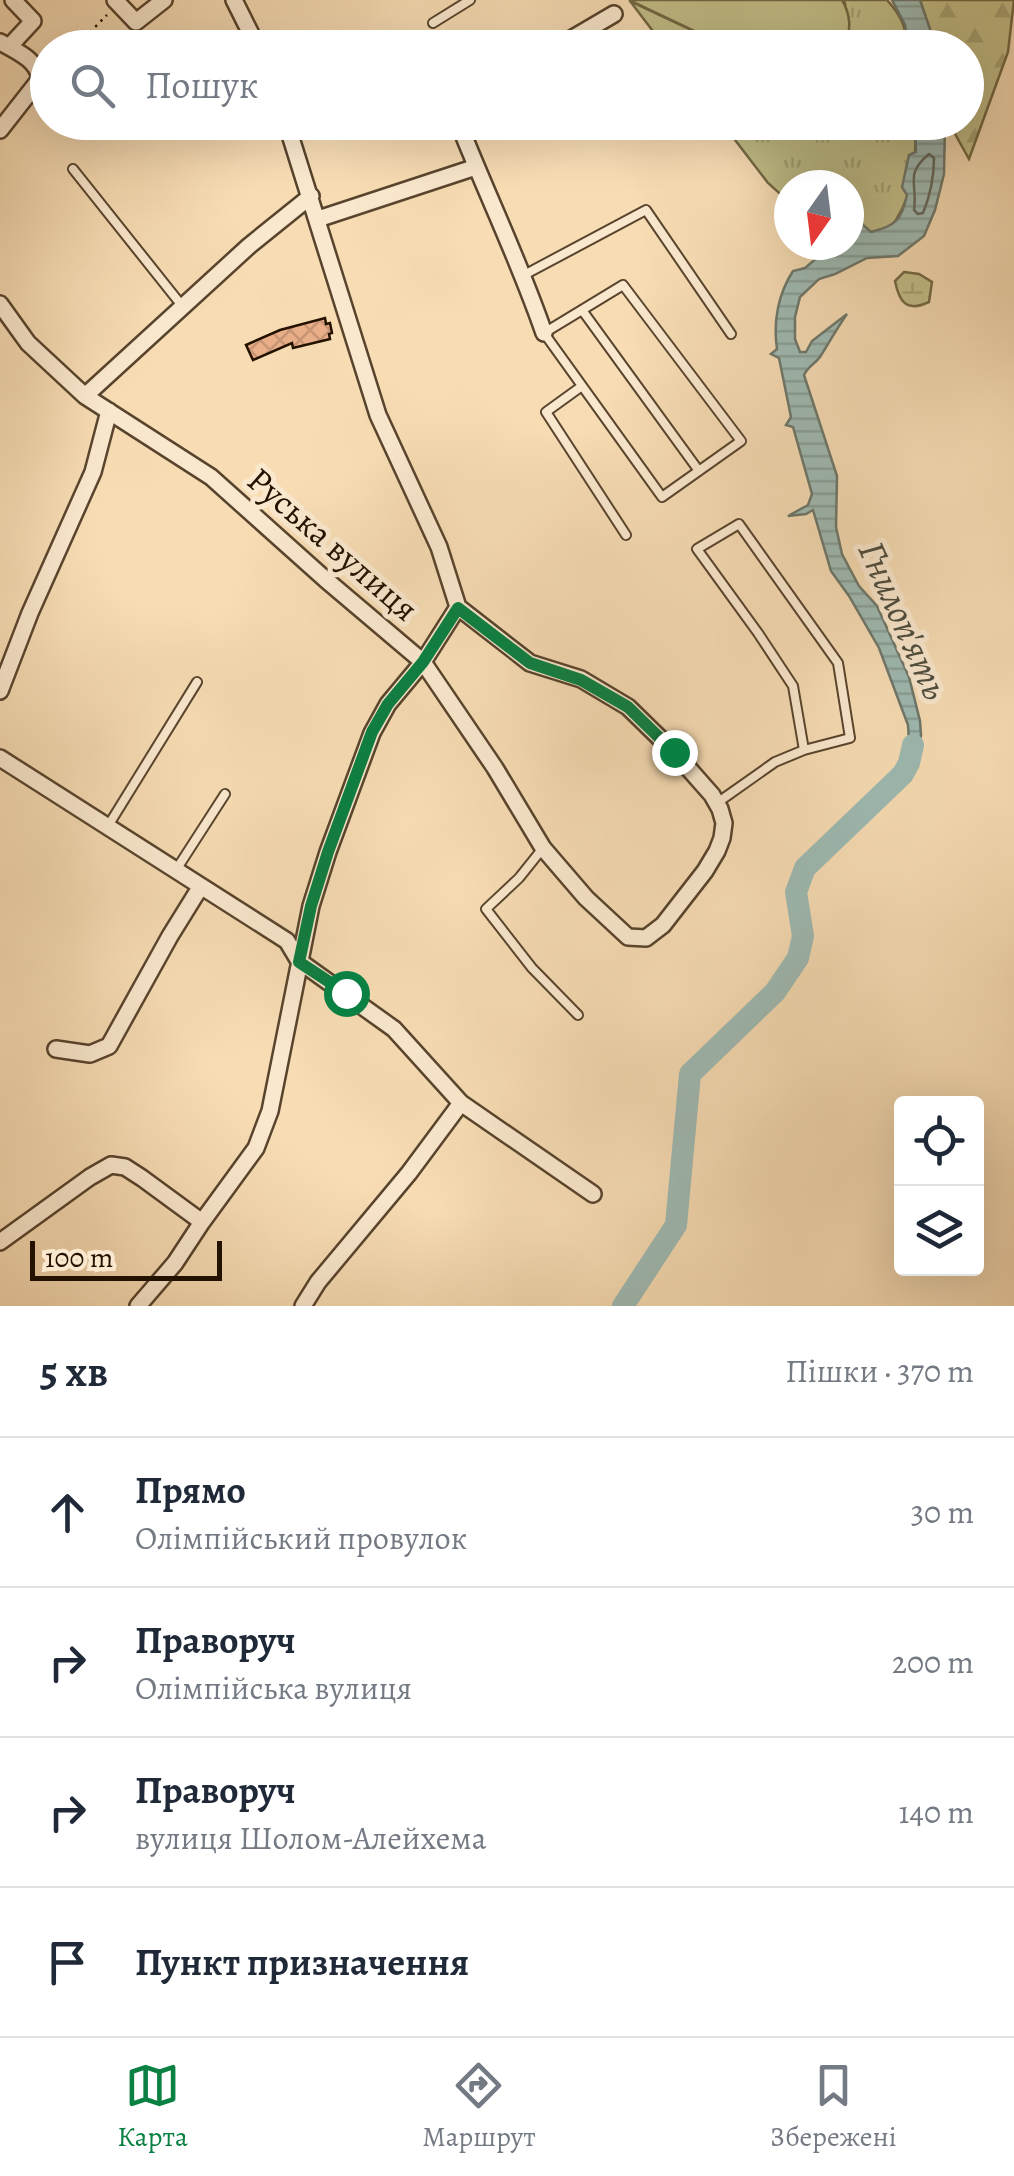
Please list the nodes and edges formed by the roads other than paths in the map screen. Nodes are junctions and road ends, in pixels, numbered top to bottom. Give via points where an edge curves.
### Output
1 (13, 0) edge
2 (164, 0) edge
3 (470, 0) edge
4 (117, 2) edge
5 (237, 2) edge
6 (614, 14) dead end
7 (433, 23) dead end
8 (250, 30) edge
9 (587, 30) edge
10 (4, 45) edge
11 (30, 61) edge
12 (30, 92) edge
13 (0, 130) edge
14 (292, 140) edge
15 (465, 140) edge
16 (476, 167) junction
17 (73, 170) dead end
18 (311, 196) junction
19 (318, 219) junction
20 (524, 275) junction
21 (0, 304) edge
22 (183, 308) junction
23 (582, 310) junction
24 (544, 333) junction
25 (731, 334) dead end
26 (582, 386) junction
27 (85, 396) junction
28 (109, 411) junction
29 (699, 471) junction
30 (626, 535) dead end
31 (458, 608) junction
32 (423, 662) junction
33 (197, 682) dead end
34 (0, 692) edge
35 (804, 750) junction
36 (0, 758) edge
37 (225, 794) dead end
38 (717, 803) junction
39 (108, 826) junction
40 (543, 848) junction
41 (176, 870) junction
42 (200, 886) junction
43 (299, 962) junction
44 (578, 1015) dead end
45 (56, 1049) dead end
46 (461, 1103) junction
47 (593, 1194) dead end
48 (202, 1222) junction
49 (0, 1242) edge
50 (138, 1306) edge
51 (304, 1306) edge

1 - 10 street via 33,22
2 - 4 street via 136,22
3 - 7 lane
5 - 8 street
6 - 9 street
10 - 11 street
12 - 13 street
14 - 18 street
15 - 16 street
16 - 19 street
16 - 20 street
17 - 22 lane
18 - 19 street
18 - 22 street
19 - 31 street via 378,415 439,547
20 - 24 street
20 - 25 lane via 646,210
21 - 27 street, Руська вулиця via 28,343
22 - 27 street
23 - 24 lane
23 - 29 lane
23 - 29 lane via 622,285 740,441
24 - 26 lane
26 - 29 lane via 662,496
26 - 30 lane via 546,412
27 - 28 street, Руська вулиця
28 - 32 street, Руська вулиця via 212,476
28 - 34 street via 92,472
31 - 32 street
31 - 38 street via 530,663 581,680 628,707
32 - 40 street, Руська вулиця
32 - 43 street via 372,732 328,852
33 - 39 lane
35 - 35 lane via 793,686 697,550 739,524 838,663 850,738
35 - 38 lane
36 - 39 street
37 - 41 lane
38 - 40 street, Руська вулиця via 724,823 716,851 663,925 646,938 628,937
39 - 41 street
40 - 44 lane via 486,909
41 - 42 street
42 - 43 street via 287,941
42 - 45 street via 109,1046 90,1054
43 - 46 street via 394,1029
43 - 48 street via 270,1111 256,1148
46 - 47 street
46 - 51 street
48 - 49 street via 142,1178 112,1165
48 - 50 street

